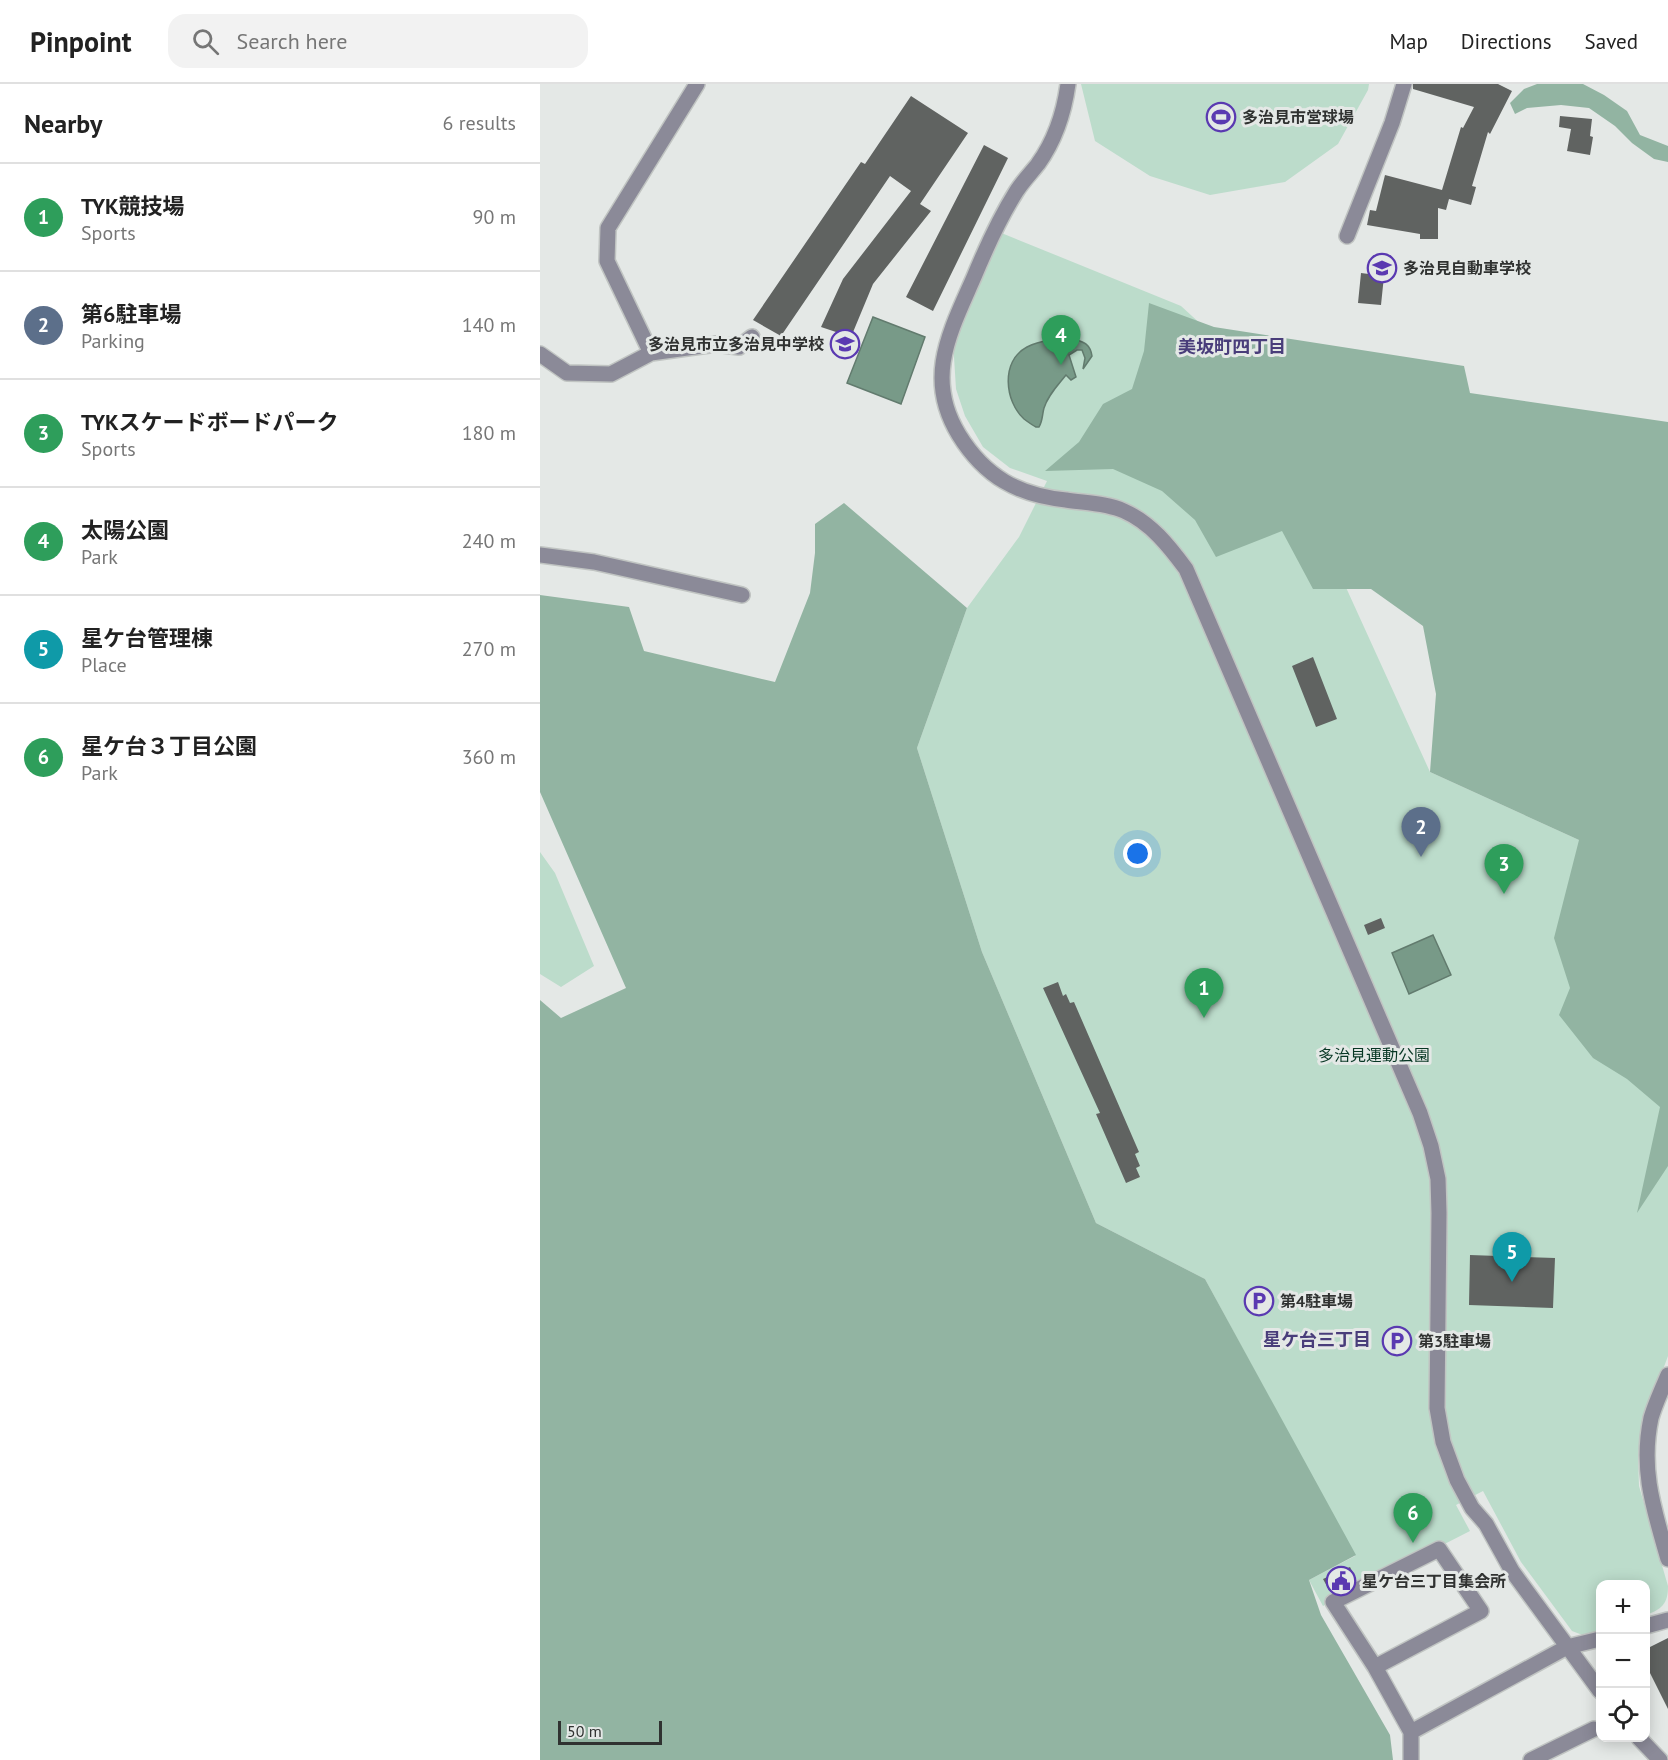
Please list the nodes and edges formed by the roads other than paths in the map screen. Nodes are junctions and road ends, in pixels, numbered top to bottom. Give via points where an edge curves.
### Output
1 (697, 84) edge
2 (1068, 84) edge
3 (1404, 84) edge
4 (1347, 236) dead end
5 (752, 337) dead end
6 (651, 353) junction
7 (540, 354) edge
8 (540, 555) edge
9 (742, 595) dead end
10 (1668, 1375) edge
11 (1668, 1559) edge
12 (1668, 1620) edge
13 (1650, 1625) edge
14 (1596, 1639) edge
15 (1567, 1647) junction
16 (1375, 1667) junction
17 (1598, 1688) edge
18 (1594, 1729) dead end
19 (1411, 1732) junction
20 (1644, 1742) edge
21 (1411, 1760) edge
22 (1531, 1760) edge
23 (1660, 1760) edge

1 - 6 street via 608,228 607,261
2 - 15 street via 1063,116 992,236 949,333 942,369 948,417 981,465 998,479 1029,494 1124,511 1144,522 1166,542 1186,569 1431,1146 1440,1213 1437,1408 1443,1442 1472,1508
3 - 4 street
5 - 6 street via 739,347 716,344
6 - 7 street via 611,375 567,373
8 - 9 street via 594,562
10 - 11 street via 1652,1416 1646,1461 1648,1489
12 - 13 street
14 - 15 street
15 - 17 street
15 - 19 street
16 - 16 street via 1333,1602 1439,1549 1481,1611
16 - 19 street
18 - 22 street
19 - 21 street
20 - 23 street

